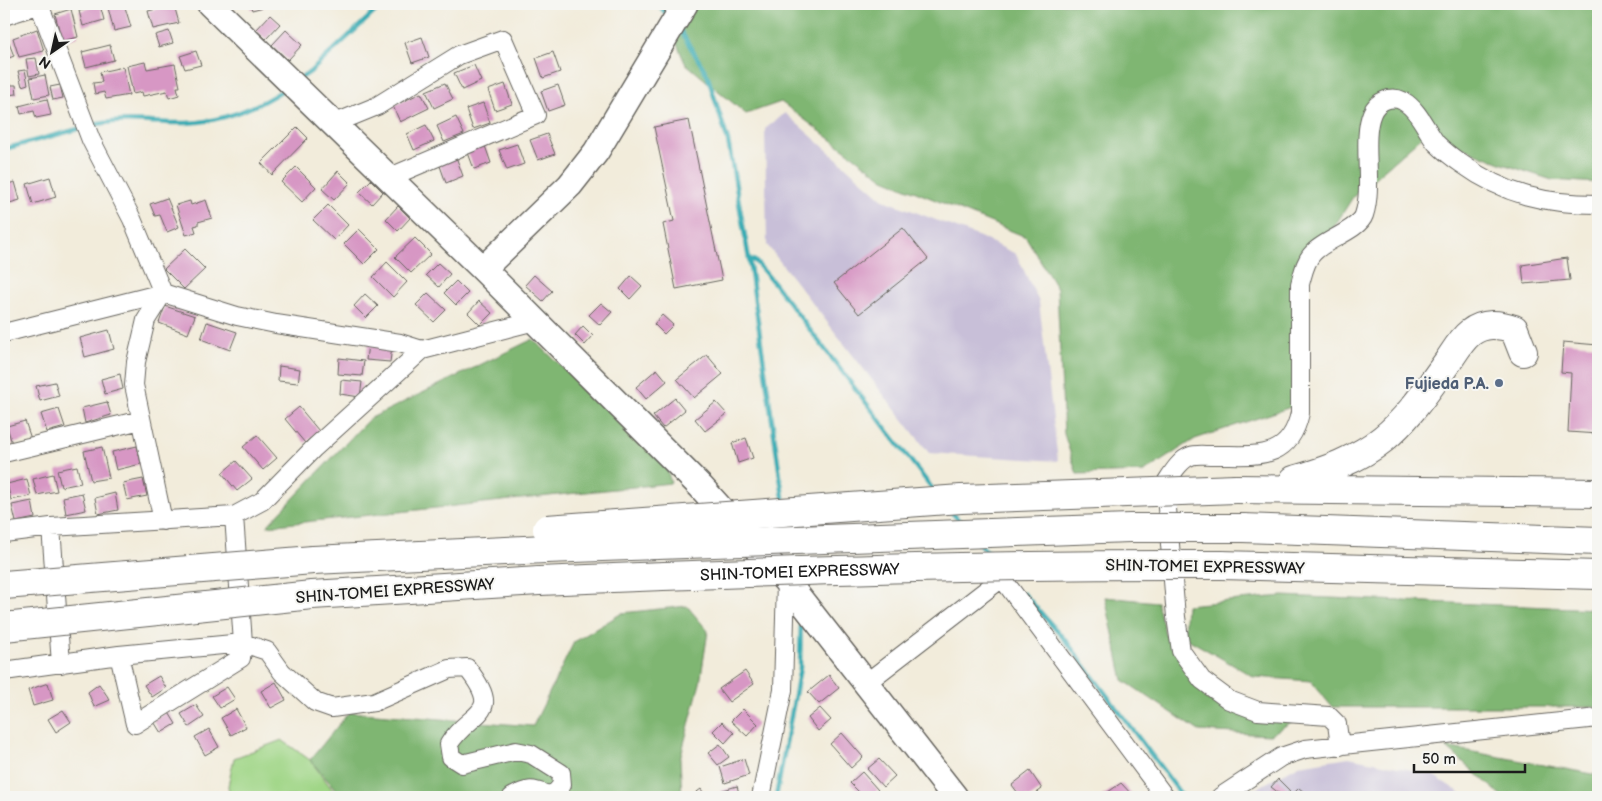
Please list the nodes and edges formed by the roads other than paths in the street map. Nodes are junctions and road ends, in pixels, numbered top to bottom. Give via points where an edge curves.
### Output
1 (40, 4) edge
2 (210, 4) edge
3 (683, 7) edge
4 (4, 16) edge
5 (333, 124) junction
6 (388, 178) junction
7 (1598, 204) edge
8 (483, 269) junction
9 (163, 293) junction
10 (535, 321) junction
11 (4, 332) edge
12 (422, 350) junction
13 (1523, 352) dead end
14 (141, 420) junction
15 (4, 453) edge
16 (1263, 488) junction
17 (1598, 493) edge
18 (234, 516) junction
19 (163, 521) junction
20 (51, 527) junction
21 (4, 533) edge
22 (547, 539) junction
23 (1598, 541) edge
24 (1598, 575) edge
25 (786, 581) junction
26 (4, 585) edge
27 (4, 627) edge
28 (243, 643) junction
29 (120, 655) junction
30 (61, 664) junction
31 (4, 671) edge
32 (866, 682) junction
33 (1598, 718) edge
34 (1340, 746) junction
35 (512, 797) edge
36 (761, 797) edge
37 (955, 797) edge
38 (1165, 797) edge
39 (1220, 797) edge

1 - 4 street
1 - 9 street via 91,140 132,218
2 - 5 street
3 - 8 street via 596,152 570,184
5 - 6 street
5 - 6 street via 377,106 459,55 503,39 536,115
6 - 8 street
7 - 34 street via 1575,204 1506,190 1484,180 1444,151 1402,100 1388,98 1377,105 1371,114 1369,130 1368,202 1363,218 1313,253 1300,284 1300,413 1296,430 1286,444 1272,452 1190,456 1165,484 1181,651 1202,680 1229,700 1258,711 1329,716 1337,724
8 - 10 street
9 - 11 street
9 - 12 street via 247,318 400,343
9 - 14 street via 146,320 136,362 134,385
10 - 12 street
10 - 25 street via 701,487
12 - 18 street via 314,448 262,501
13 - 16 highway via 1514,329 1487,324 1470,332 1405,418 1383,439 1360,455 1323,472
14 - 15 street
14 - 19 street
16 - 17 highway
16 - 22 highway, bridge via 961,499
18 - 19 street
18 - 28 street
19 - 20 street
20 - 21 street
20 - 30 street
22 - 23 highway, SHIN-TOMEI EXPRESSWAY, bridge via 1242,528
22 - 26 highway, SHIN-TOMEI EXPRESSWAY, bridge via 432,554 313,560
24 - 27 highway, SHIN-TOMEI EXPRESSWAY, bridge via 1221,565 914,568 539,581 312,595
25 - 32 street
25 - 36 street via 784,690
28 - 29 street
28 - 29 street via 242,658 135,724
28 - 35 street via 267,651 282,672 315,702 332,708 374,702 449,669 467,668 481,686 484,701 479,715 454,735 449,744 452,758 462,764 516,752 531,754 561,773 562,785 555,793 547,795 525,789
29 - 30 street
30 - 31 street
32 - 37 street
32 - 38 street via 1002,578
33 - 34 street
34 - 39 street via 1305,749 1280,757

